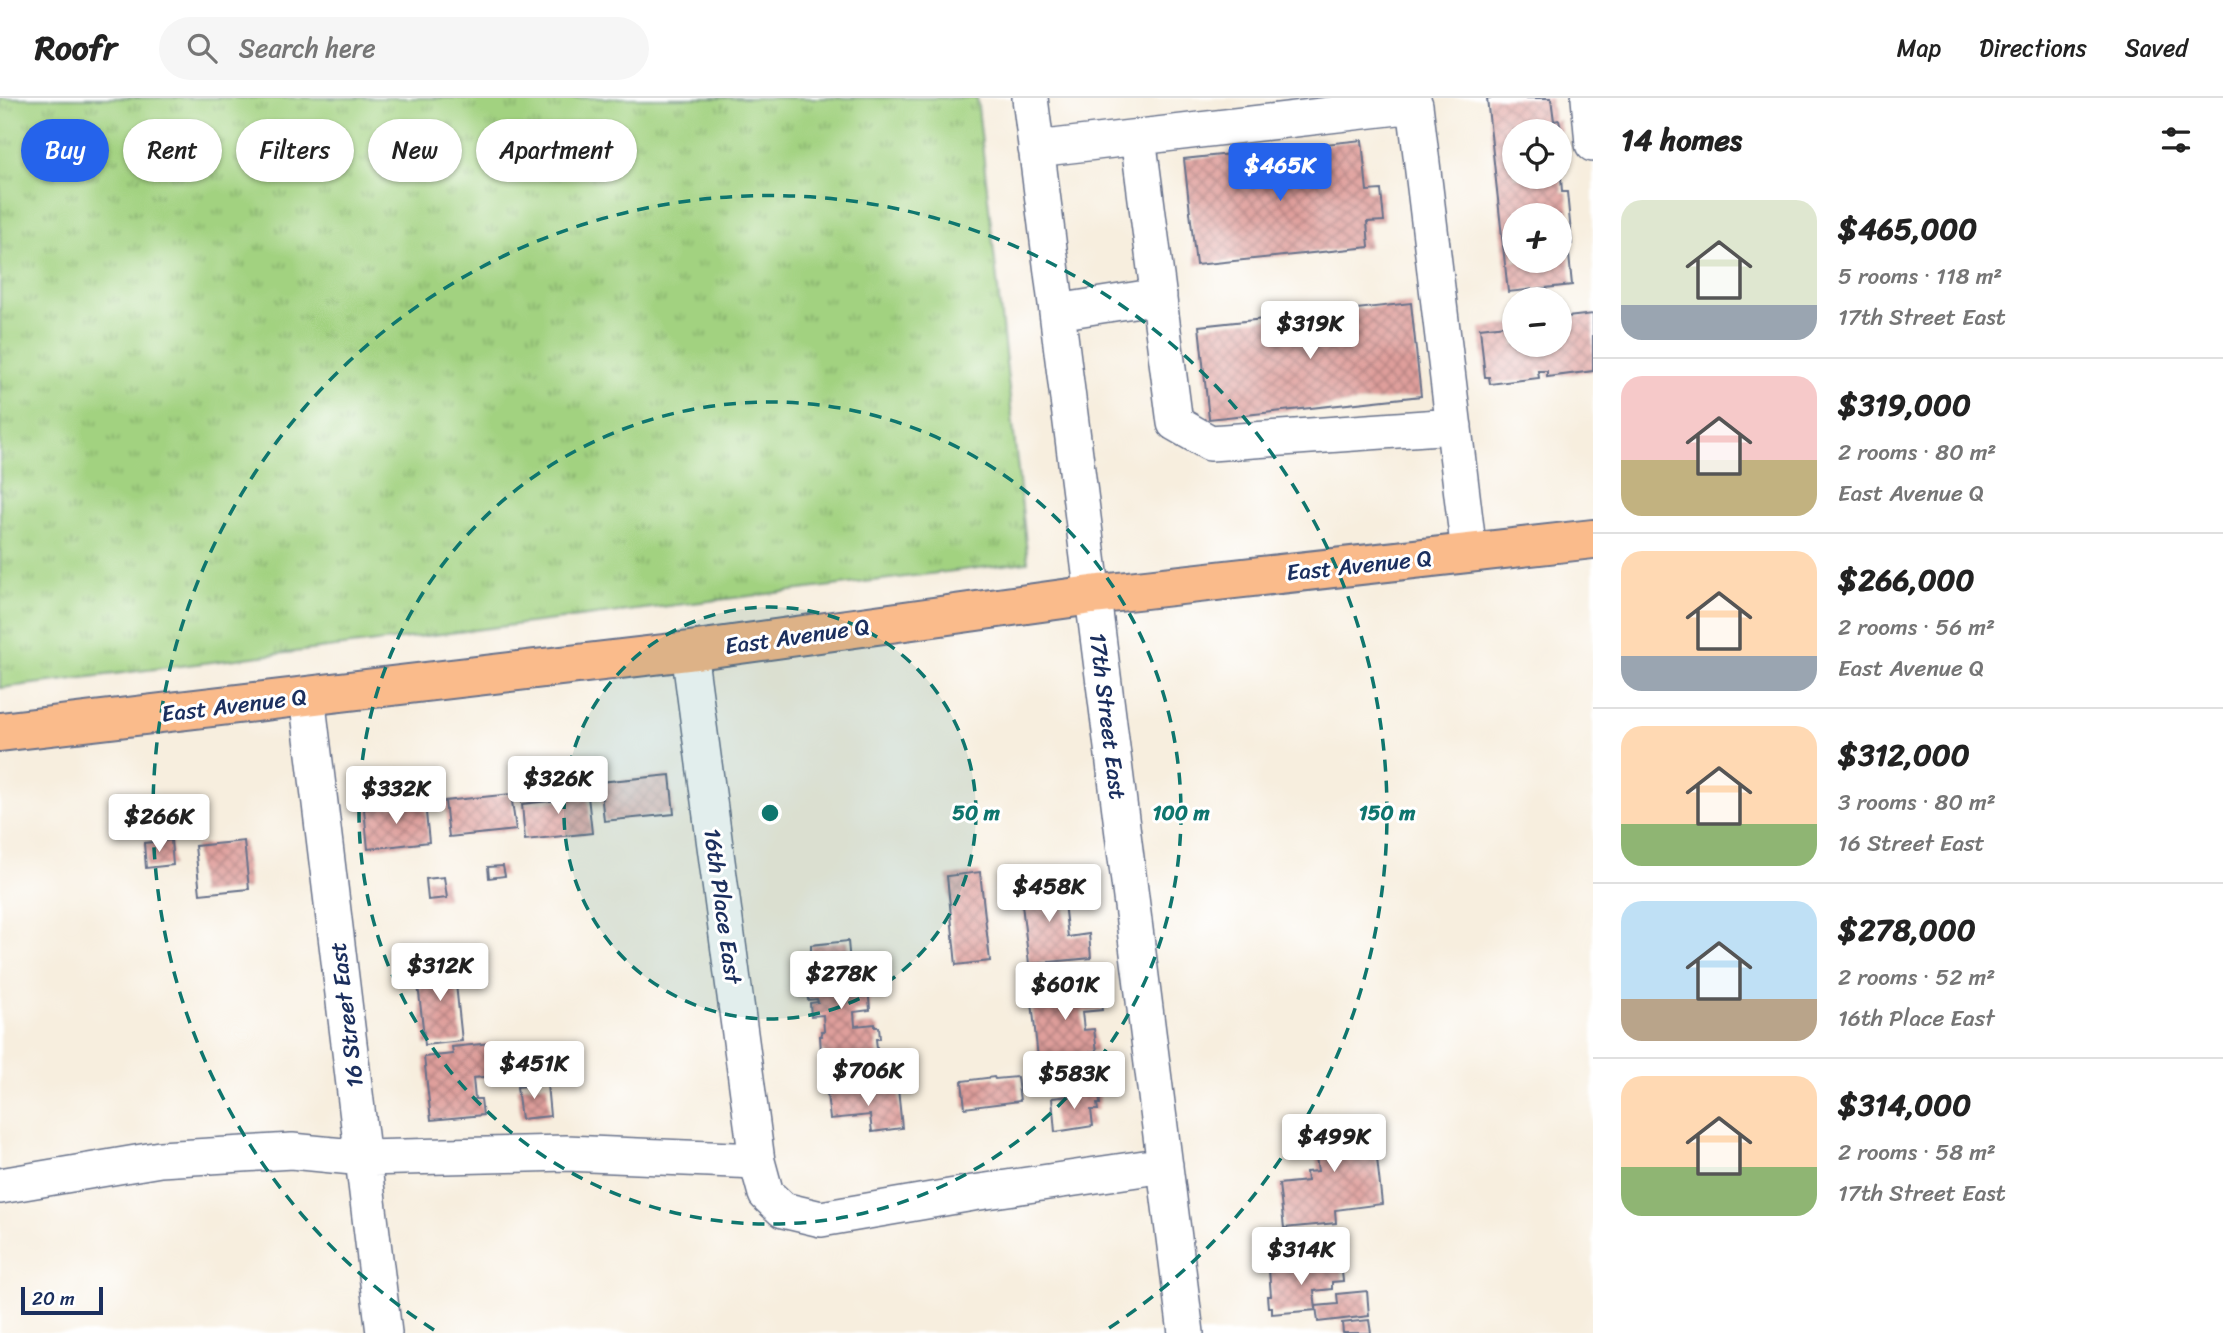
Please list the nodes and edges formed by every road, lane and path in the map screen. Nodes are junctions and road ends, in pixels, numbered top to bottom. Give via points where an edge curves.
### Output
1 (1030, 98) edge
2 (1589, 98) edge
3 (1138, 137) junction
4 (1593, 144) edge
5 (1037, 149) junction
6 (1158, 296) junction
7 (1057, 312) junction
8 (1454, 426) junction
9 (1593, 538) edge
10 (1469, 553) junction
11 (1093, 595) junction
12 (689, 651) junction
13 (307, 696) junction
14 (0, 732) edge
15 (363, 1157) junction
16 (757, 1161) junction
17 (1165, 1165) junction
18 (0, 1186) edge
19 (384, 1333) edge
20 (1186, 1333) edge

1 - 5 street, 17th Street East
2 - 4 street
3 - 5 street
3 - 6 street
3 - 8 street via 1415,105
5 - 7 street, 17th Street East
6 - 7 street
6 - 8 street via 1175,423 1210,443
7 - 11 street, 17th Street East
8 - 10 street
9 - 10 main road, East Avenue Q
10 - 11 main road, East Avenue Q
11 - 12 main road, East Avenue Q
11 - 17 street, 17th Street East
12 - 13 main road, East Avenue Q
12 - 16 street, 16th Place East
13 - 14 main road, East Avenue Q
13 - 15 street, 16 Street East
15 - 16 street via 566,1153
15 - 18 street via 292,1151 160,1159
15 - 19 street, 16 Street East
16 - 17 street, 16th Place East via 766,1194 783,1210 821,1219
17 - 20 street, 17th Street East

